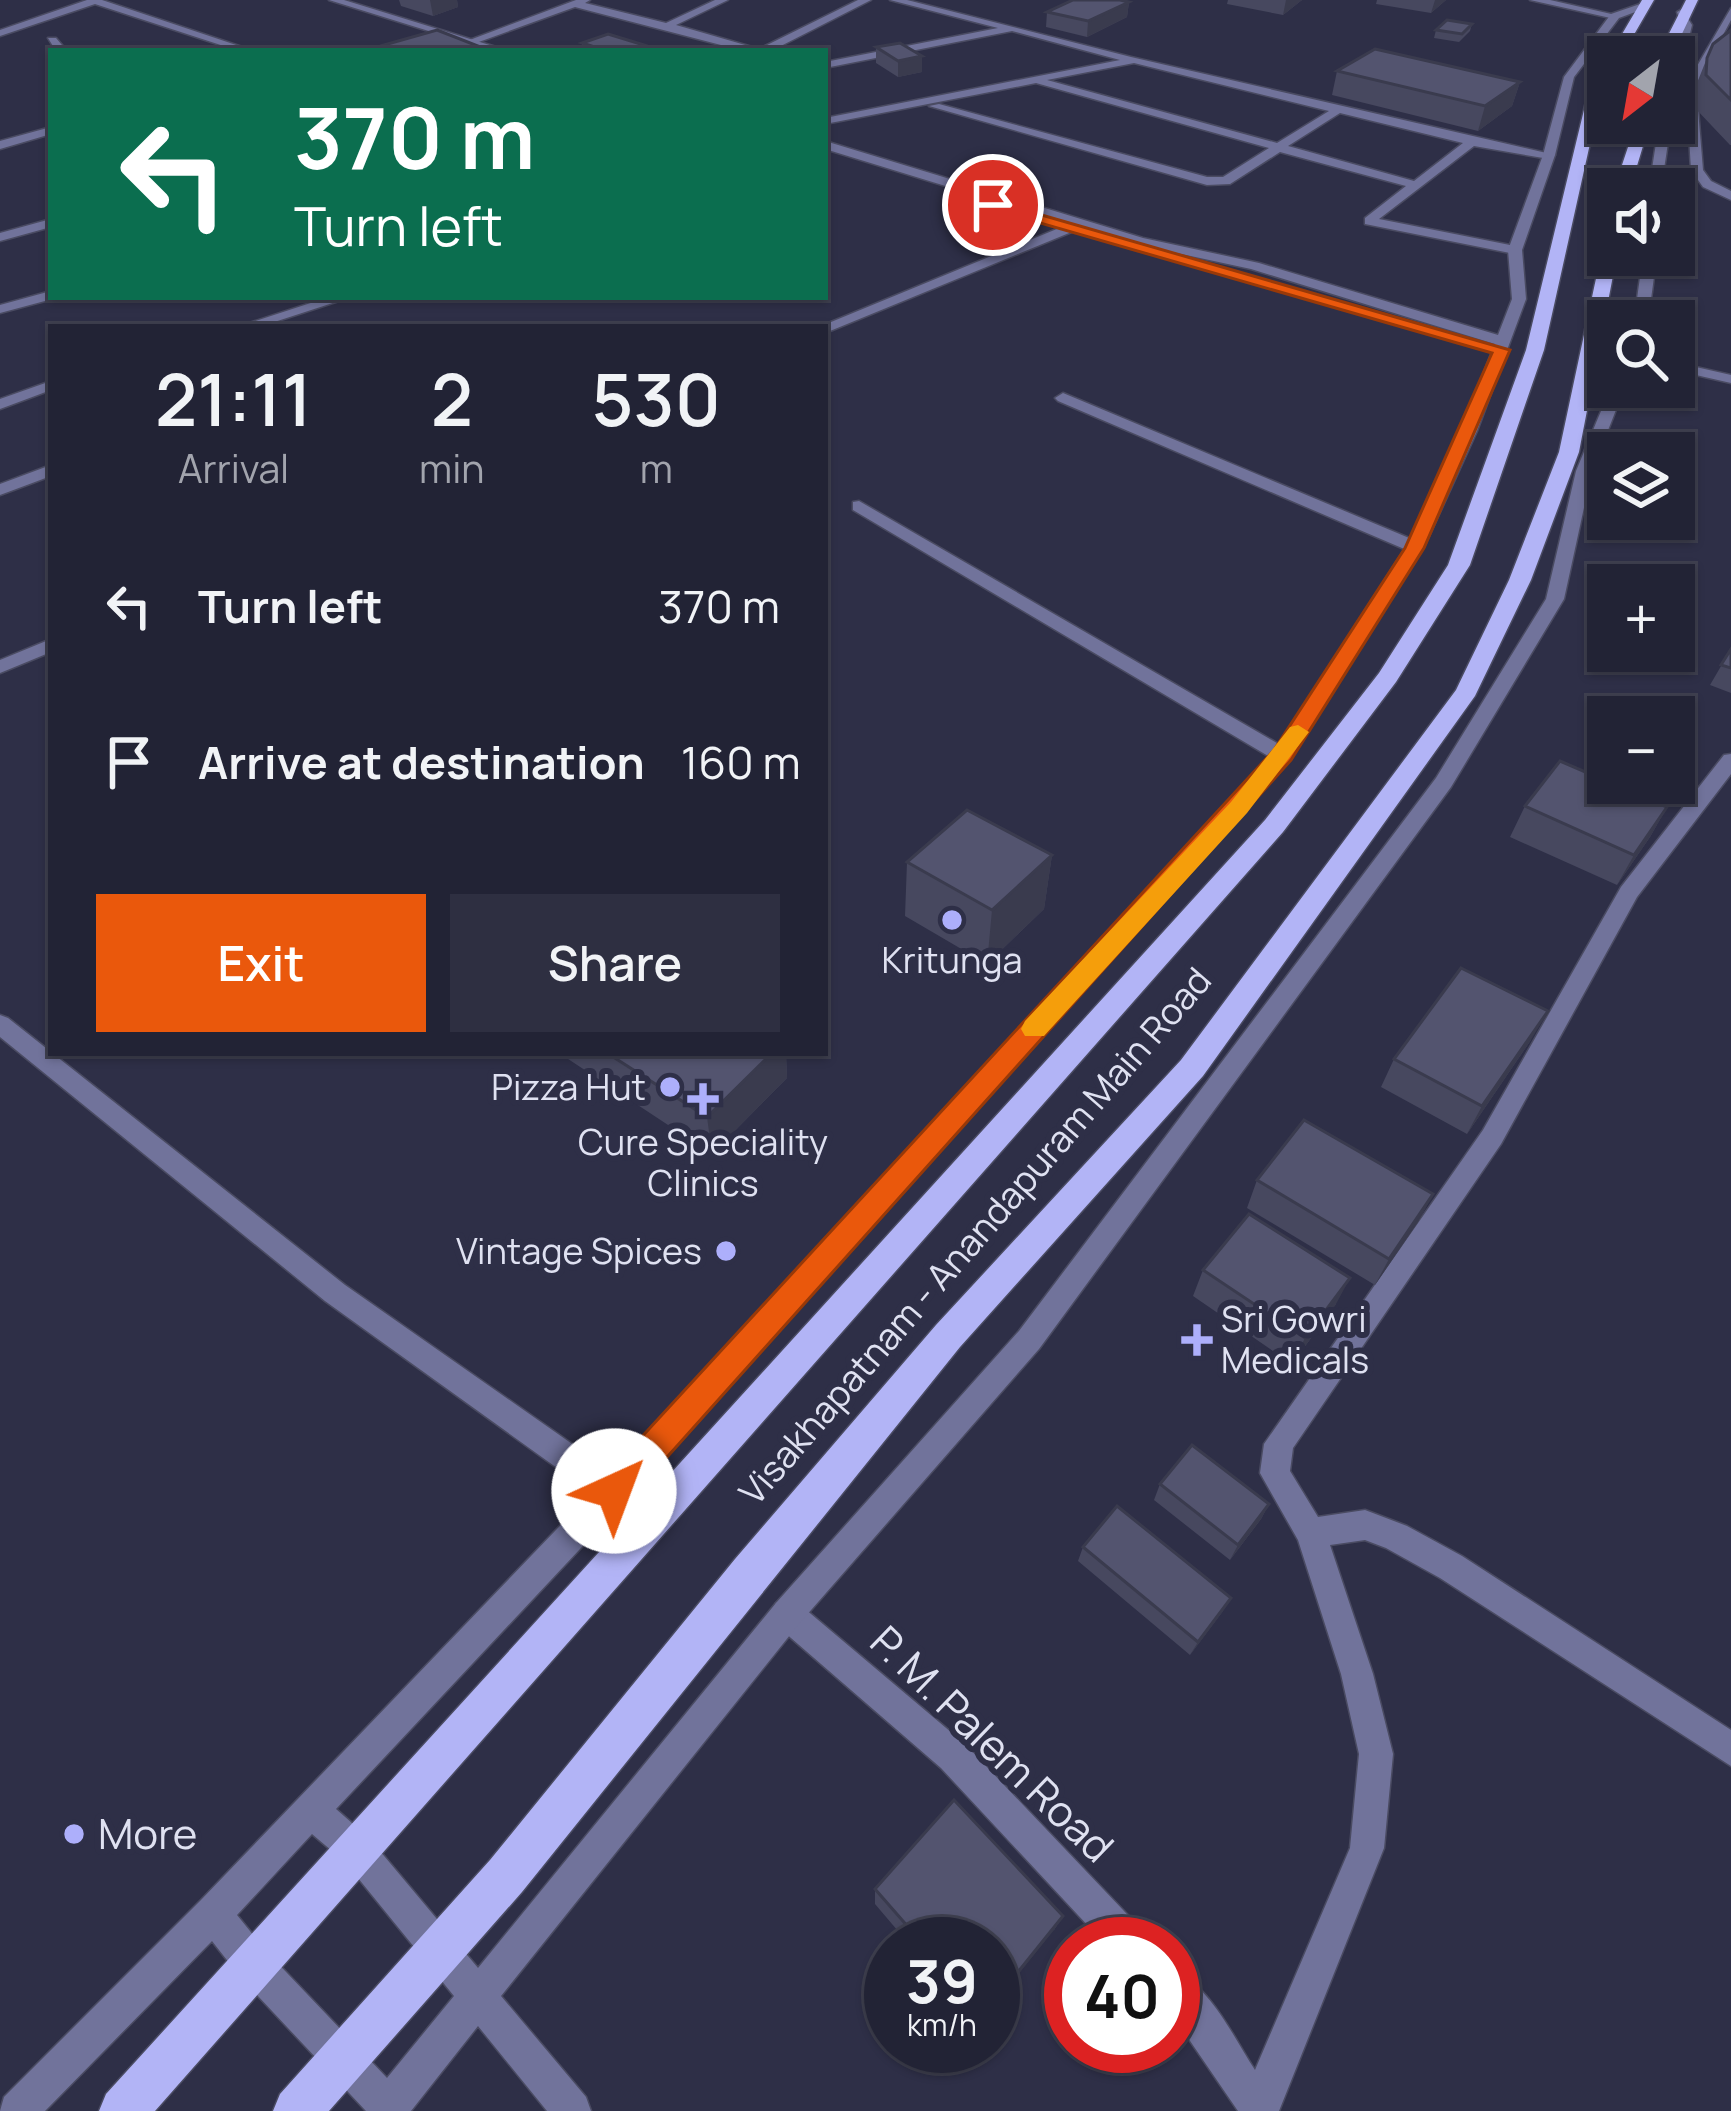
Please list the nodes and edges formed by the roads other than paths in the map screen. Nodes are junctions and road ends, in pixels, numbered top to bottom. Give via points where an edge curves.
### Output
1 (334, 0) edge
2 (530, 0) edge
3 (723, 0) edge
4 (866, 0) edge
5 (895, 0) edge
6 (1535, 0) edge
7 (1692, 0) edge
8 (94, 1) edge
9 (580, 2) edge
10 (1646, 3) edge
11 (561, 8) junction
12 (1731, 11) edge
13 (1682, 13) junction
14 (1615, 16) junction
15 (667, 26) junction
16 (1012, 28) junction
17 (0, 33) edge
18 (453, 35) junction
19 (1626, 36) edge
20 (1673, 36) edge
21 (1684, 36) edge
22 (52, 40) dead end
23 (435, 40) edge
24 (472, 41) junction
25 (59, 48) edge
26 (240, 48) edge
27 (494, 48) edge
28 (748, 48) edge
29 (765, 48) edge
30 (1134, 60) junction
31 (828, 64) edge
32 (1039, 82) junction
33 (928, 104) junction
34 (1339, 109) junction
35 (828, 121) edge
36 (1587, 128) edge
37 (48, 131) edge
38 (1472, 142) junction
39 (1661, 144) edge
40 (0, 145) edge
41 (1278, 148) junction
42 (828, 151) edge
43 (828, 151) edge
44 (1550, 155) junction
45 (1657, 164) junction
46 (1657, 168) edge
47 (1696, 170) junction
48 (1415, 184) junction
49 (1731, 196) edge
50 (48, 224) edge
51 (1070, 228) junction
52 (0, 237) edge
53 (1516, 250) junction
54 (1605, 276) edge
55 (48, 296) edge
56 (334, 300) edge
57 (0, 309) edge
58 (254, 324) edge
59 (828, 327) edge
60 (1503, 346) junction
61 (1695, 371) edge
62 (1731, 379) edge
63 (48, 386) edge
64 (5, 396) edge
65 (1063, 398) dead end
66 (1610, 408) edge
67 (48, 471) edge
68 (0, 490) edge
69 (859, 506) dead end
70 (1414, 548) junction
71 (48, 646) edge
72 (0, 667) edge
73 (1282, 755) junction
74 (1731, 760) edge
75 (0, 1024) edge
76 (614, 1491) junction
77 (1311, 1533) junction
78 (787, 1614) junction
79 (1731, 1749) edge
80 (311, 1810) junction
81 (357, 1850) junction
82 (213, 1914) junction
83 (1105, 1917) edge
84 (440, 1949) junction
85 (254, 1965) junction
86 (478, 2001) junction
87 (1200, 2020) edge
88 (343, 2056) junction
89 (1260, 2109) edge
90 (388, 2110) edge
91 (18, 2111) edge
92 (123, 2111) edge
93 (297, 2111) edge
94 (572, 2111) edge

1 - 18 street
2 - 11 street
3 - 15 street
4 - 29 street
5 - 16 street
6 - 14 street
7 - 13 main road
8 - 17 street
8 - 26 street
9 - 11 street
9 - 15 street
10 - 14 street
10 - 19 main road
11 - 24 street
12 - 47 street via 1691,85
13 - 20 main road
13 - 21 street
14 - 44 street via 1569,76
15 - 28 street
16 - 30 street
16 - 31 street
18 - 23 street
18 - 24 street
22 - 25 street
24 - 27 street
30 - 32 street
30 - 34 street
32 - 33 street
32 - 41 street
33 - 35 street
33 - 41 street via 1207,181 1226,182
34 - 38 street
34 - 41 street
36 - 81 main road, Visakhapatnam - Anandapuram Main Road via 1535,350 1459,565 1388,676 1274,826
37 - 40 street
38 - 44 street
38 - 48 street
39 - 45 street
41 - 48 street
42 - 51 street
43 - 60 street via 1254,266
44 - 53 street
45 - 46 street
45 - 47 street
47 - 49 street
48 - 53 street via 1369,221
50 - 52 street
51 - 59 street
51 - 60 street
53 - 60 street via 1519,299
54 - 84 main road, Visakhapatnam - Anandapuram Main Road via 1568,452 1467,691 1192,1068 948,1336
55 - 57 street
56 - 58 street
60 - 70 street
61 - 62 street
63 - 64 street
65 - 70 street
66 - 78 street via 1584,471 1555,598 1444,782 1029,1340
67 - 68 street
69 - 73 street
70 - 73 street
71 - 72 street
73 - 76 street
74 - 77 street via 1629,892 1492,1138 1279,1444 1275,1473
75 - 76 street via 335,1293
76 - 80 street
77 - 79 street via 1364,1525 1396,1537
77 - 89 street via 1376,1754 1366,1848
78 - 83 street, P. M. Palem Road via 953,1756
78 - 86 street
80 - 81 street
80 - 82 street
81 - 84 street
81 - 85 main road, Visakhapatnam - Anandapuram Main Road
82 - 85 street
82 - 91 street
84 - 86 street
84 - 88 main road, Visakhapatnam - Anandapuram Main Road
85 - 88 street
85 - 92 main road
86 - 90 street
86 - 94 street
87 - 89 street
88 - 90 street
88 - 93 main road

